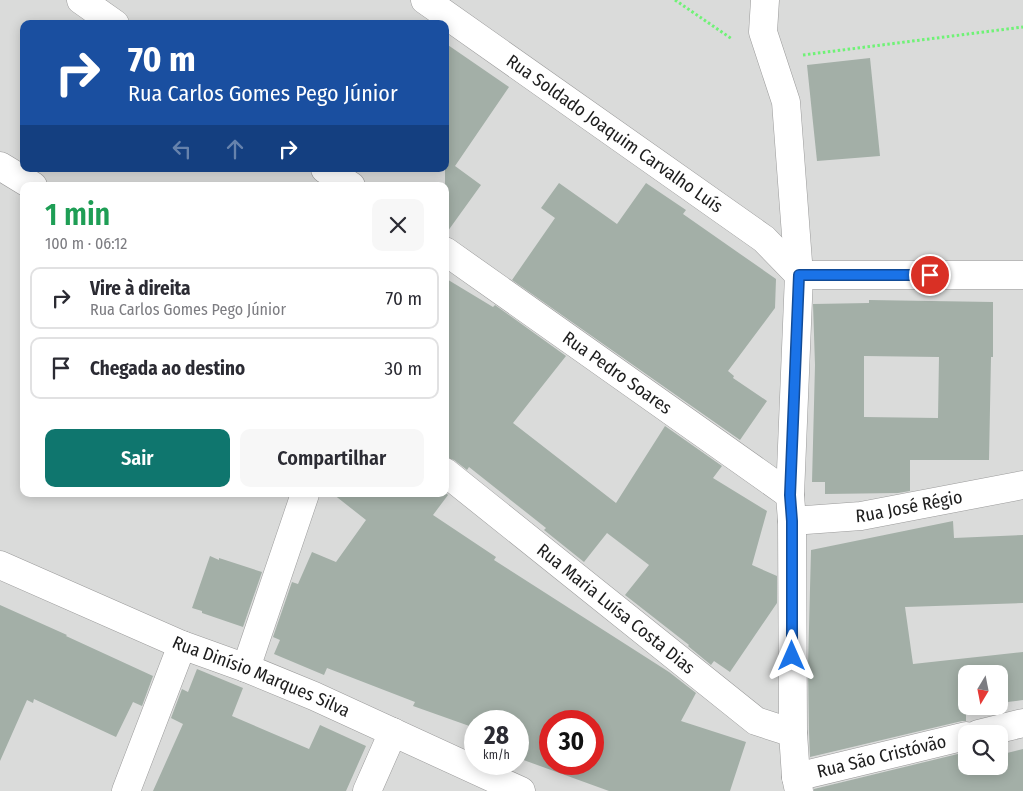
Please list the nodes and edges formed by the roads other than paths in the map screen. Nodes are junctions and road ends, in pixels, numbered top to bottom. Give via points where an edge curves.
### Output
1 (81, 0) edge
2 (425, 0) edge
3 (765, 0) edge
4 (109, 20) edge
5 (0, 166) edge
6 (329, 172) edge
7 (26, 182) edge
8 (344, 182) edge
9 (449, 255) edge
10 (799, 275) junction
11 (1023, 275) edge
12 (449, 475) edge
13 (1023, 485) edge
14 (304, 497) edge
15 (791, 508) junction
16 (0, 565) edge
17 (182, 645) junction
18 (246, 668) junction
19 (1023, 723) edge
20 (1008, 727) edge
21 (393, 732) junction
22 (793, 733) junction
23 (958, 738) edge
24 (798, 784) edge
25 (126, 791) edge
26 (367, 791) edge
27 (520, 791) edge

1 - 4 street
2 - 10 street, Rua Soldado Joaquim Carvalho Luís via 764,239
3 - 10 street via 763,32 786,102
5 - 7 street
6 - 8 street
9 - 15 street, Rua Pedro Soares
10 - 11 street
10 - 15 street
12 - 22 street, Rua Maria Luísa Costa Dias via 756,721
13 - 15 street, Rua José Régio via 861,516
14 - 18 street
15 - 22 street
16 - 17 street, Rua Dinísio Marques Silva
17 - 18 street, Rua Dinísio Marques Silva
17 - 25 street
18 - 21 street, Rua Dinísio Marques Silva
19 - 20 street
21 - 26 street
21 - 27 street, Rua Dinísio Marques Silva
22 - 24 street
23 - 24 street, Rua São Cristóvão

